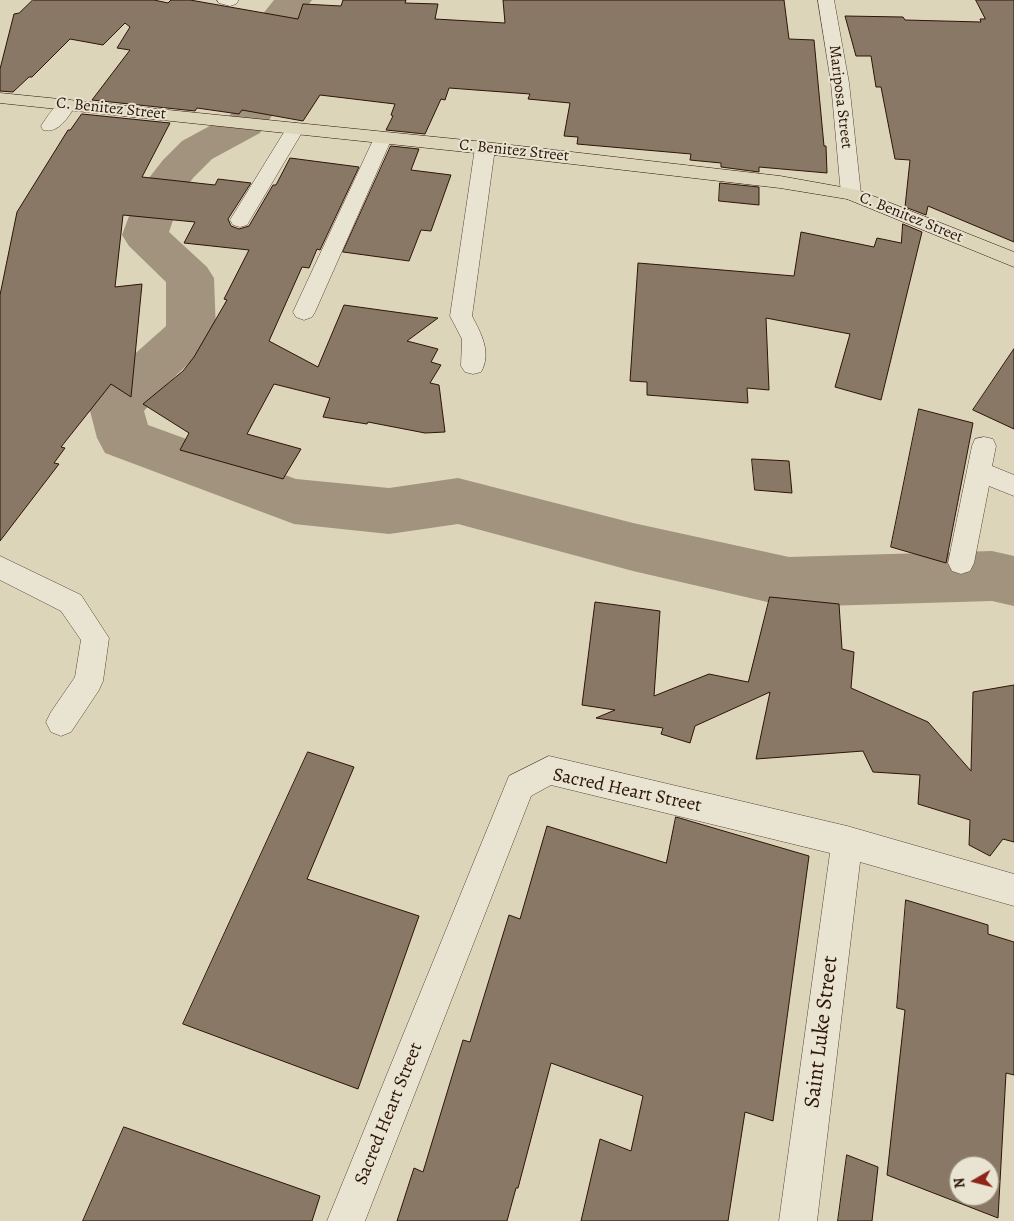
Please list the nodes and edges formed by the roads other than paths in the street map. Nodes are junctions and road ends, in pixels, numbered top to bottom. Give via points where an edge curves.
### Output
1 (826, 0) edge
2 (0, 98) edge
3 (67, 105) junction
4 (50, 126) dead end
5 (292, 128) junction
6 (383, 138) junction
7 (485, 148) junction
8 (851, 194) junction
9 (240, 220) dead end
10 (1014, 260) edge
11 (304, 312) dead end
12 (474, 366) dead end
13 (1014, 486) edge
14 (961, 563) dead end
15 (0, 567) edge
16 (61, 722) dead end
17 (846, 842) junction
18 (1014, 890) edge
19 (346, 1221) edge
20 (798, 1221) edge

1 - 8 street, Mariposa Street via 840,83
2 - 3 main road, C. Benitez Street
3 - 4 street
3 - 5 main road, C. Benitez Street
5 - 6 main road, C. Benitez Street
5 - 9 street
6 - 7 main road, C. Benitez Street
6 - 11 street
7 - 8 main road, C. Benitez Street via 780,182
7 - 12 street via 461,316 473,339
8 - 10 main road, C. Benitez Street
13 - 14 street via 982,458
15 - 16 street via 71,603 95,638 90,681
17 - 18 street, Sacred Heart Street
17 - 19 street, Sacred Heart Street via 549,770 520,786
17 - 20 street, Saint Luke Street

